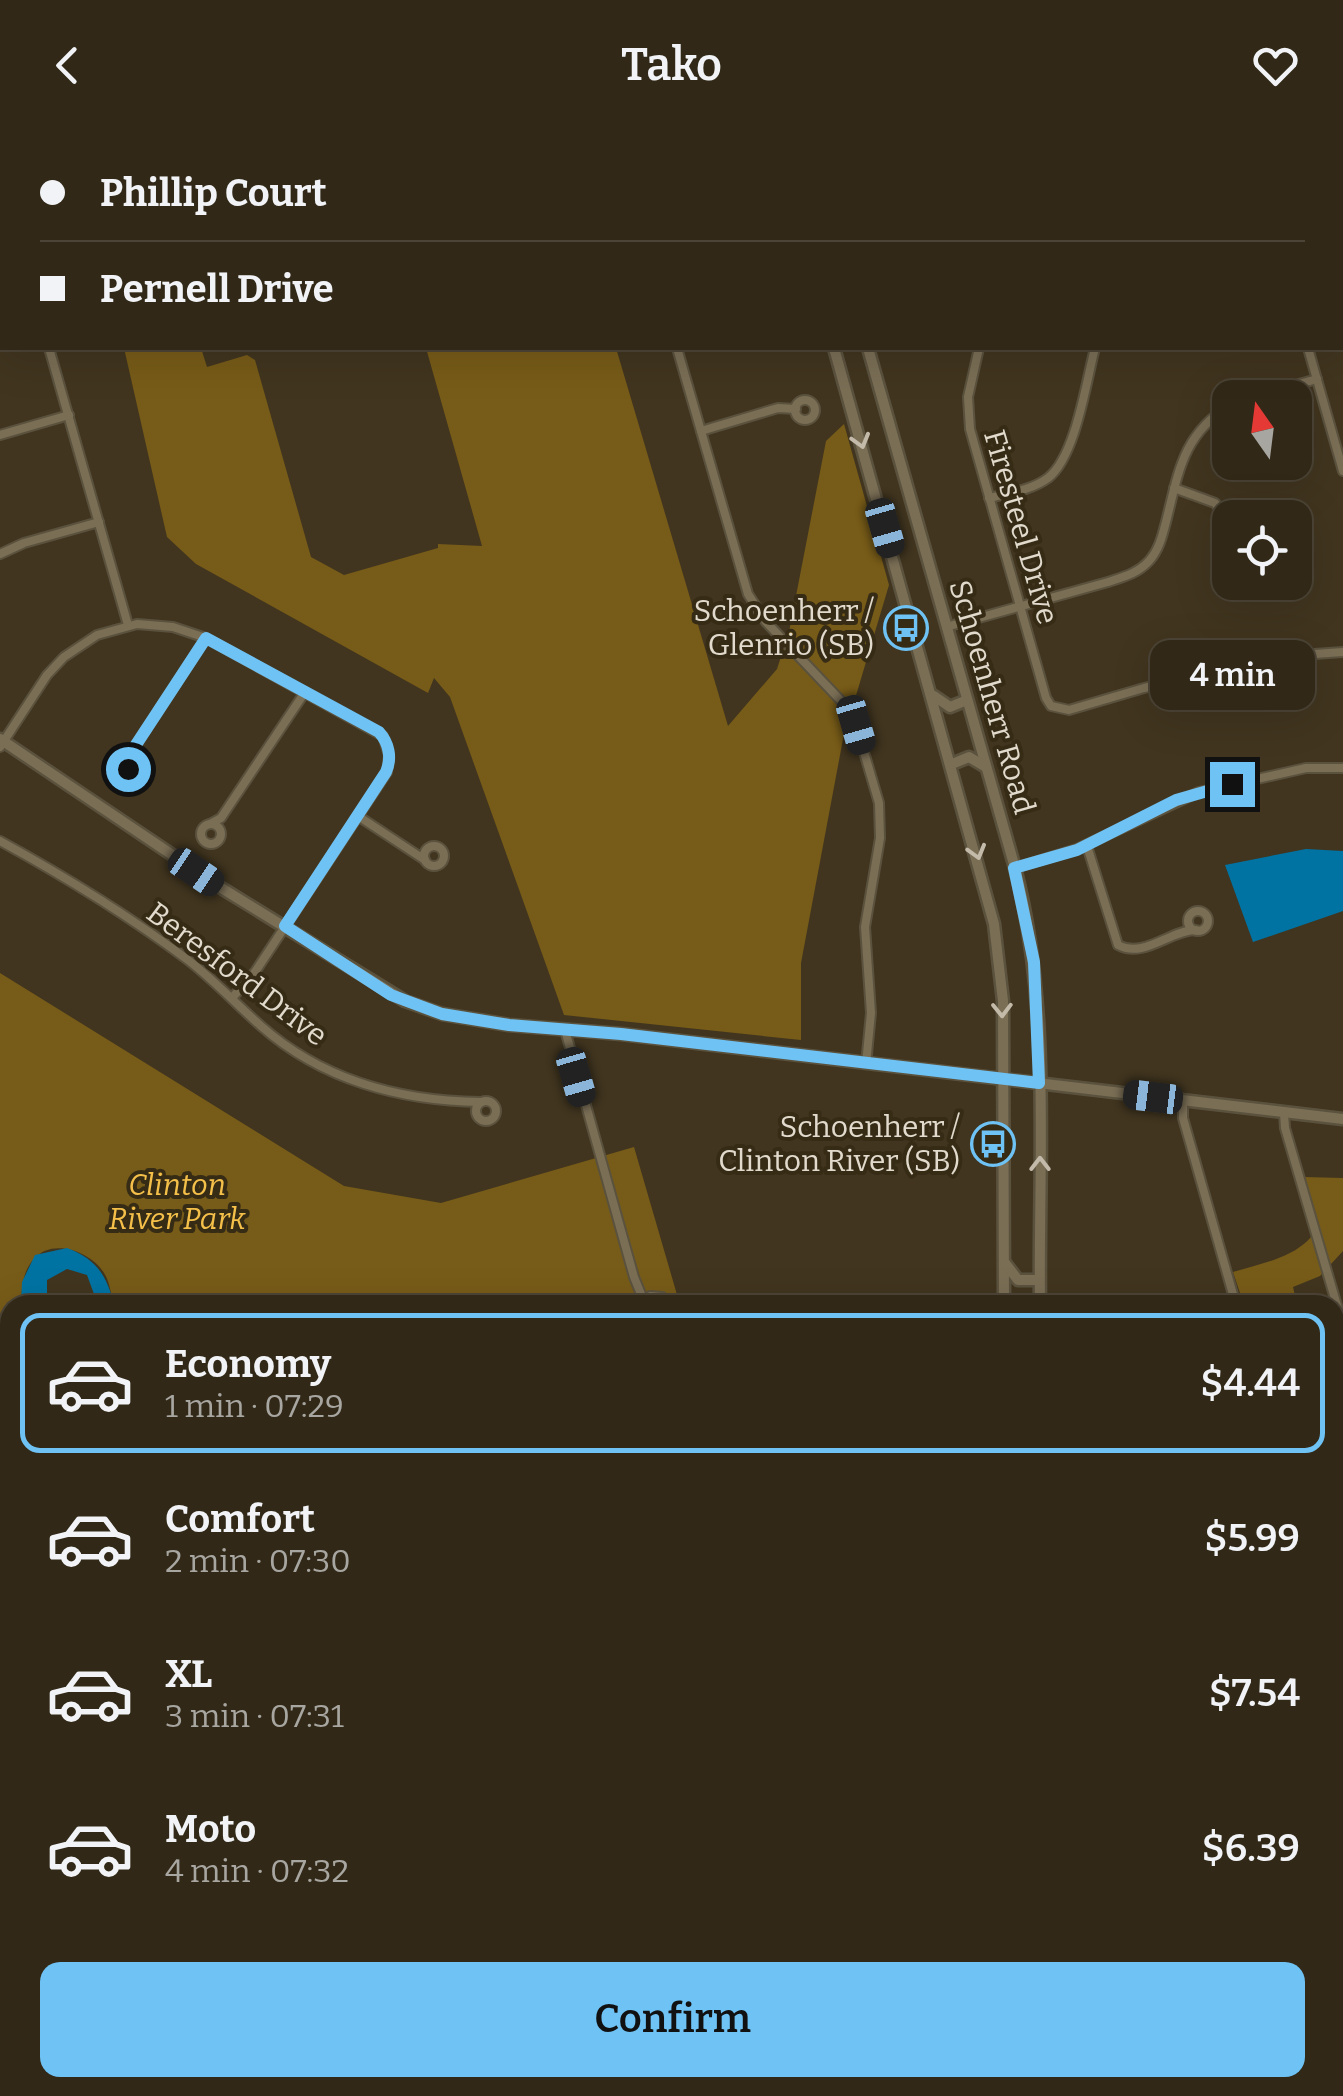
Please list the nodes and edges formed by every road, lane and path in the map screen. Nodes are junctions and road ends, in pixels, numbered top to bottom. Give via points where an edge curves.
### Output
1 (51, 350) edge
2 (678, 350) edge
3 (835, 350) edge
4 (869, 350) edge
5 (979, 350) edge
6 (1094, 350) edge
7 (1309, 350) edge
8 (1317, 378) junction
9 (1310, 380) edge
10 (796, 409) dead end
11 (68, 415) junction
12 (1212, 420) edge
13 (701, 432) junction
14 (0, 434) edge
15 (1343, 470) edge
16 (1174, 488) junction
17 (990, 498) junction
18 (1212, 502) edge
19 (99, 522) junction
20 (0, 554) edge
21 (1020, 606) junction
22 (128, 626) junction
23 (946, 626) junction
24 (206, 638) junction
25 (1343, 652) edge
26 (305, 692) junction
27 (932, 694) junction
28 (968, 700) junction
29 (1, 742) edge
30 (128, 757) junction
31 (117, 762) junction
32 (952, 764) junction
33 (987, 767) junction
34 (1343, 768) edge
35 (128, 769) junction
36 (358, 816) junction
37 (221, 818) junction
38 (210, 824) junction
39 (221, 830) junction
40 (0, 841) edge
41 (1086, 846) junction
42 (427, 848) junction
43 (415, 853) junction
44 (425, 860) junction
45 (1014, 868) junction
46 (285, 926) junction
47 (1190, 927) dead end
48 (232, 998) junction
49 (566, 1030) junction
50 (866, 1064) junction
51 (1003, 1079) junction
52 (1039, 1083) junction
53 (1183, 1101) junction
54 (464, 1102) junction
55 (481, 1102) junction
56 (1284, 1113) junction
57 (476, 1114) junction
58 (1343, 1119) edge
59 (1004, 1258) junction
60 (1040, 1280) junction
61 (640, 1290) junction
62 (653, 1294) joint
63 (642, 1295) edge
64 (656, 1295) edge
65 (1004, 1295) edge
66 (1040, 1295) edge
67 (1233, 1295) edge
68 (1334, 1295) edge

1 - 11 street
2 - 13 street
3 -> 27 main road, Schoenherr Road
4 - 23 main road, Schoenherr Road
5 - 17 street, Firesteel Drive via 968,416
6 - 17 street via 1058,468 1037,484
7 - 8 street
8 - 9 street
8 - 15 street
10 - 13 street via 778,408
11 - 14 street
11 - 19 street
12 - 16 street via 1197,431
13 - 50 street via 748,594 766,622 846,705 879,804 865,927 871,1013
16 - 18 street
16 - 21 street via 1160,542 1145,565
17 - 21 street, Firesteel Drive
19 - 20 street
19 - 22 street
21 - 23 street
21 - 25 street, Firesteel Drive via 1046,698 1061,710 1286,656
22 - 24 street via 173,627
22 - 29 street via 97,635 64,657
23 - 28 main road, Schoenherr Road
24 - 26 street
24 - 30 street
26 - 36 street via 379,732 388,750 386,772
26 - 37 street
27 - 28 main road via 950,707
27 - 32 main road, Schoenherr Road
28 - 33 main road, Schoenherr Road
29 - 46 main road
30 - 31 street
30 - 35 street
31 - 35 street
31 - 35 street via 109,767 111,779 123,780
32 - 33 main road via 969,758
32 -> 51 main road, Schoenherr Road via 997,942
33 - 45 main road, Schoenherr Road
34 - 41 street via 1306,768 1199,792
36 - 43 street
36 - 46 street
37 - 38 street
37 - 39 street
38 - 39 street
38 - 39 street via 202,832 208,843 219,840
40 - 48 street, Beresford Drive via 97,898
41 - 45 street
41 - 47 street via 1118,945 1137,949
42 - 43 street
42 - 44 street
42 - 44 street via 439,848 443,859 433,866
43 - 44 street
45 - 52 main road, Schoenherr Road via 1034,962
46 - 48 street
46 - 49 main road via 416,1006
48 - 54 street, Beresford Drive via 286,1046 348,1078 430,1101
49 - 50 main road
49 - 61 street
50 - 51 main road
51 - 52 main road
51 - 59 main road, Schoenherr Road
52 - 53 main road
60 -> 52 main road, Schoenherr Road
53 - 56 main road
53 - 67 street
54 - 55 street, Beresford Drive
54 - 57 street
55 - 57 street
55 - 57 street via 493,1104 496,1113 486,1121
56 - 58 main road
56 - 68 street
59 - 60 main road via 1018,1280
59 - 65 main road, Schoenherr Road
60 - 66 main road, Schoenherr Road
61 - 62 street
61 - 63 street
62 - 64 street

